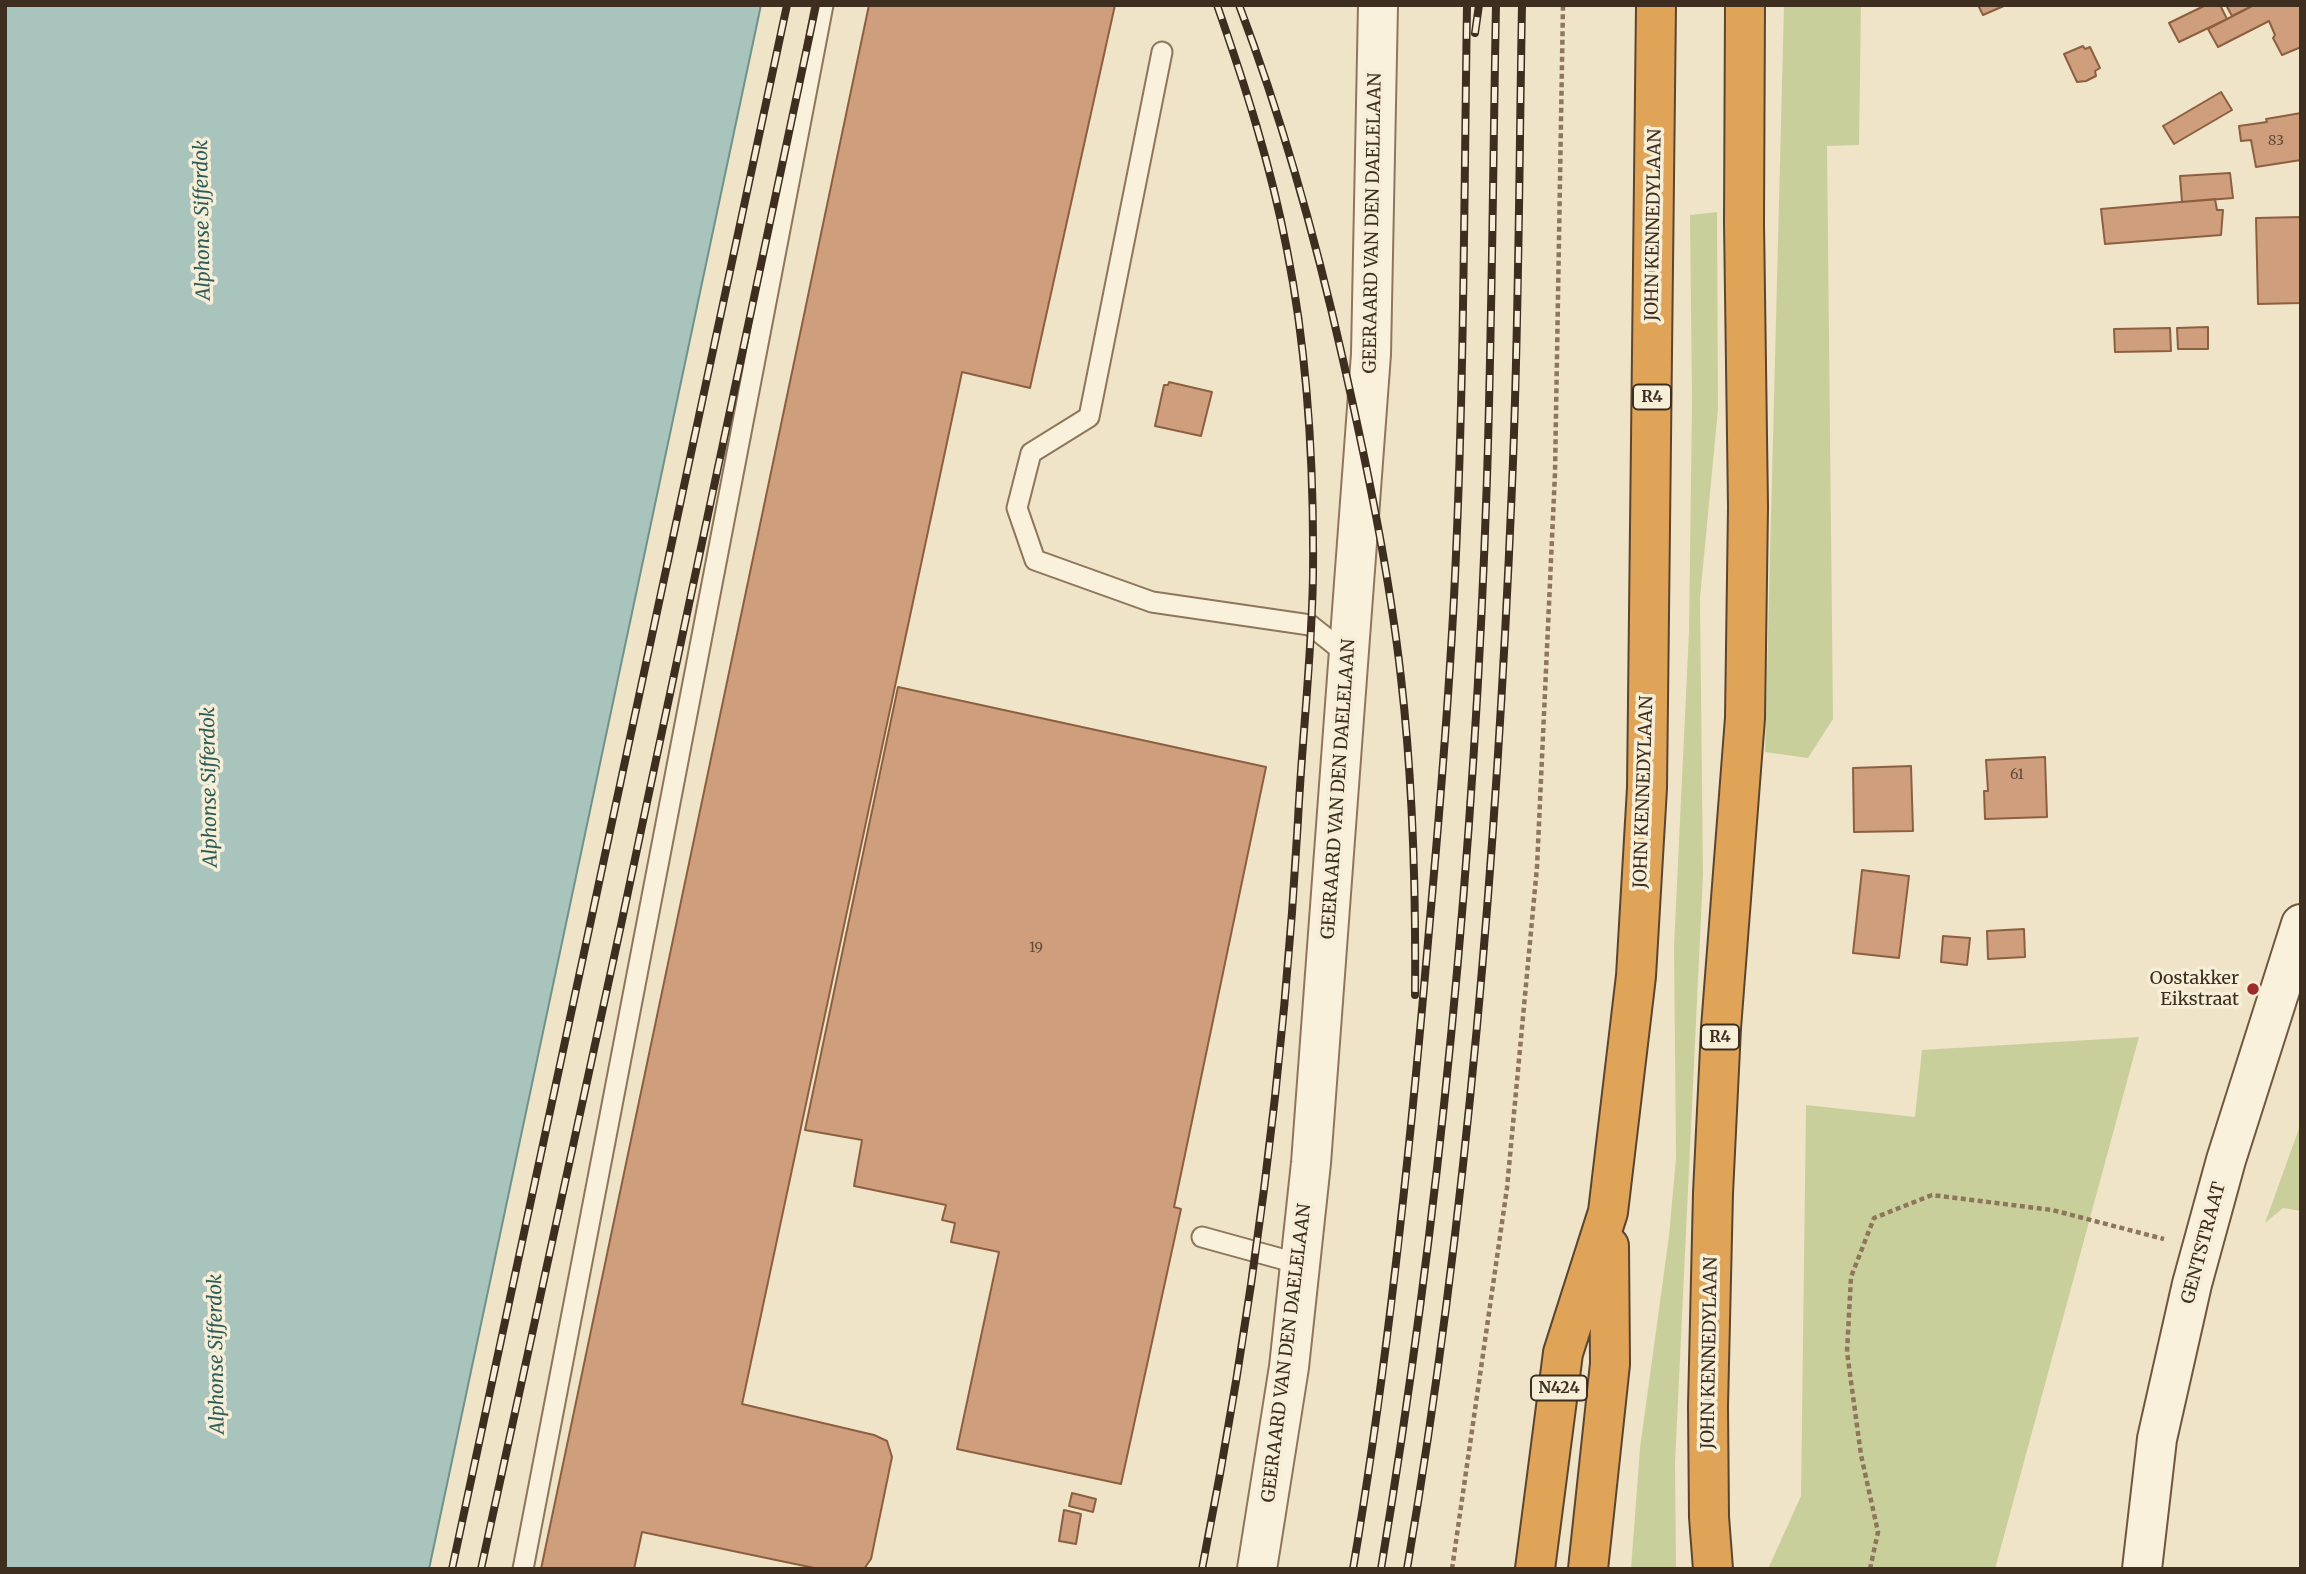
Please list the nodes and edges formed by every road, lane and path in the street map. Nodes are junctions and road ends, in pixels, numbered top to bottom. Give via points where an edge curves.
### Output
1 (823, 5) edge
2 (1378, 5) edge
3 (1563, 5) edge
4 (1656, 5) edge
5 (1745, 5) edge
6 (1162, 52) dead end
7 (1349, 656) junction
8 (2301, 925) edge
9 (1608, 1212) junction
10 (1202, 1237) dead end
11 (2202, 1248) junction
12 (1300, 1264) junction
13 (523, 1569) edge
14 (1257, 1569) edge
15 (1452, 1569) edge
16 (1535, 1569) edge
17 (1588, 1569) edge
18 (1713, 1569) edge
19 (1870, 1569) edge
20 (2142, 1569) edge

1 - 13 lane
2 - 7 street, GEERAARD VAN DEN DAELELAAN via 1371,354
3 - 15 path via 1555,473 1537,867 1507,1188
4 - 9 highway, JOHN KENNEDYLAAN / R4 via 1647,788 1636,976
5 - 18 highway, JOHN KENNEDYLAAN / R4 via 1745,718 1713,1193 1708,1420
6 - 7 lane via 1089,417 1031,453 1017,508 1035,560 1152,602 1310,625
7 - 12 street, GEERAARD VAN DEN DAELELAAN
8 - 11 street, GENTSTRAAT
9 - 16 highway, JOHN KENNEDYLAAN / N424 via 1563,1353
9 - 17 highway, R4 via 1610,1364
10 - 12 lane
11 - 19 path via 2052,1210 1932,1195 1874,1218 1851,1277 1847,1352 1861,1455 1878,1532
11 - 20 street, GENTSTRAAT via 2157,1440
12 - 14 street, GEERAARD VAN DEN DAELELAAN

